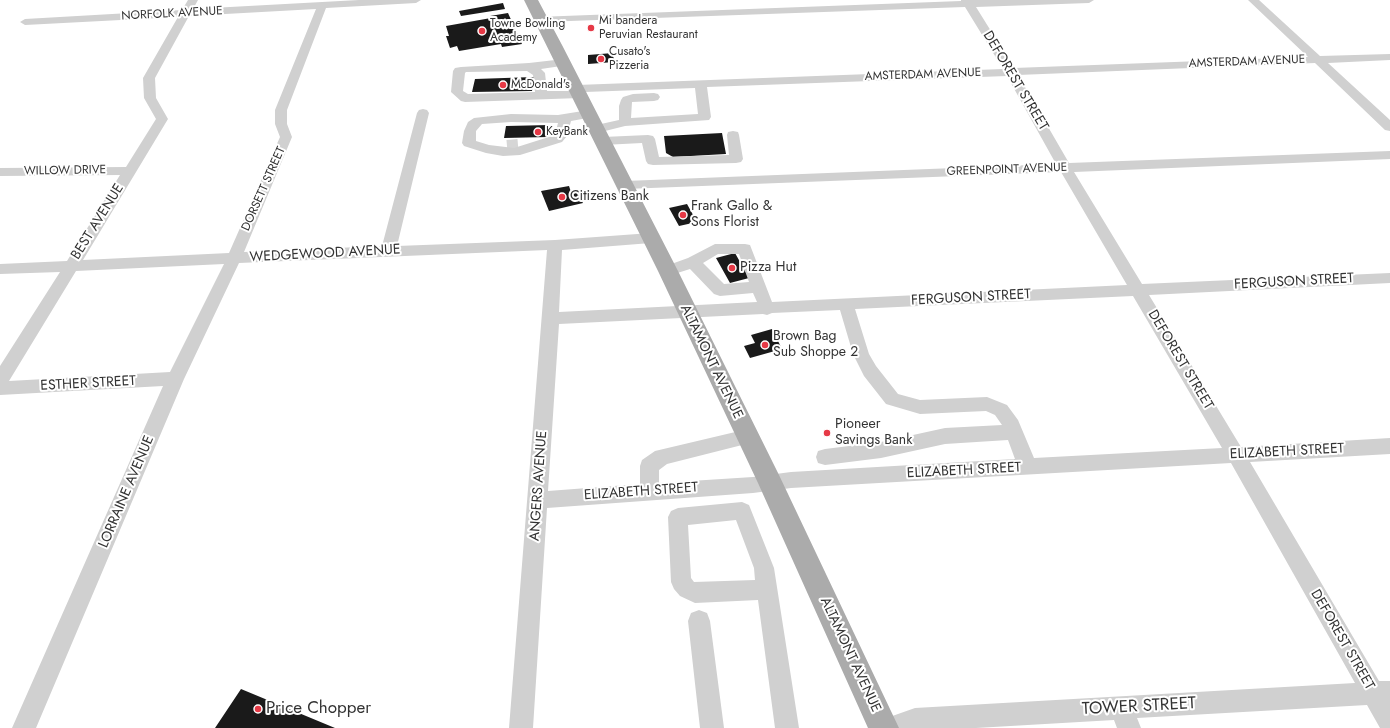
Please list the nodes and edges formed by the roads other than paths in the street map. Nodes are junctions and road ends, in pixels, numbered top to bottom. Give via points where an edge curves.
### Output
1 (193, 0) edge
2 (416, 0) edge
3 (531, 0) edge
4 (1089, 0) edge
5 (1253, 0) edge
6 (967, 2) edge
7 (322, 6) junction
8 (185, 13) junction
9 (541, 19) junction
10 (25, 22) dead end
11 (1390, 57) edge
12 (1318, 60) junction
13 (564, 63) junction
14 (529, 67) junction
15 (1010, 71) junction
16 (702, 89) junction
17 (578, 91) junction
18 (539, 96) junction
19 (423, 113) dead end
20 (565, 118) junction
21 (625, 122) junction
22 (1390, 127) edge
23 (600, 135) junction
24 (733, 135) dead end
25 (539, 143) junction
26 (474, 145) junction
27 (1390, 155) edge
28 (736, 159) junction
29 (1065, 168) junction
30 (130, 171) junction
31 (0, 172) edge
32 (740, 181) junction
33 (625, 185) junction
34 (651, 238) junction
35 (555, 244) junction
36 (388, 251) junction
37 (234, 258) junction
38 (693, 262) junction
39 (71, 266) junction
40 (0, 269) edge
41 (668, 271) junction
42 (1390, 278) edge
43 (760, 287) junction
44 (1138, 290) junction
45 (846, 305) junction
46 (767, 309) junction
47 (687, 312) junction
48 (551, 318) junction
49 (175, 379) junction
50 (0, 381) edge
51 (0, 388) edge
52 (1012, 426) junction
53 (748, 437) junction
54 (1390, 446) edge
55 (881, 450) junction
56 (1236, 455) junction
57 (825, 457) dead end
58 (1028, 467) junction
59 (889, 475) junction
60 (770, 483) junction
61 (687, 489) junction
62 (650, 492) junction
63 (538, 500) junction
64 (684, 516) junction
65 (767, 589) junction
66 (699, 621) dead end
67 (1381, 693) edge
68 (1125, 718) edge
69 (1001, 722) edge
70 (1390, 722) edge
71 (24, 728) edge
72 (521, 728) edge
73 (712, 728) edge
74 (787, 728) edge
75 (884, 728) edge
76 (889, 728) edge

1 - 8 street
2 - 7 street, NORFOLK AVENUE
3 - 9 main road, ALTAMONT AVENUE
4 - 6 street
5 - 12 street
6 - 9 street
6 - 15 street, DEFOREST STREET
7 - 8 street, NORFOLK AVENUE
7 - 37 street, DORSETT STREET via 281,110 281,124 286,137
8 - 10 street, NORFOLK AVENUE
8 - 30 street, BEST AVENUE via 149,78 150,98 162,119
9 - 13 main road, ALTAMONT AVENUE
11 - 12 street, AMSTERDAM AVENUE
12 - 15 street, AMSTERDAM AVENUE
12 - 22 street
13 - 14 street
13 - 17 main road, ALTAMONT AVENUE
14 - 18 street via 539,73 542,90
14 - 18 street, AMSTERDAM AVENUE via 492,68 467,81 466,92 472,95
15 - 16 street, AMSTERDAM AVENUE
15 - 29 street, DEFOREST STREET
16 - 17 street, AMSTERDAM AVENUE
16 - 21 street via 627,100
16 - 21 street via 705,117
17 - 18 street, AMSTERDAM AVENUE
17 - 23 main road, ALTAMONT AVENUE
19 - 36 street
20 - 23 street
20 - 25 street via 561,136
20 - 26 street via 478,121 470,131
21 - 23 street
23 - 28 street via 635,146 640,140 648,139 653,161
23 - 33 main road, ALTAMONT AVENUE
24 - 28 street
25 - 26 street
25 - 26 street via 515,152 503,152
27 - 29 street, GREENPOINT AVENUE
28 - 32 street
29 - 32 street, GREENPOINT AVENUE
29 - 44 street, DEFOREST STREET
30 - 31 street, WILLOW DRIVE
30 - 39 street, BEST AVENUE
32 - 33 street, GREENPOINT AVENUE
33 - 34 main road, ALTAMONT AVENUE
34 - 35 street, WEDGEWOOD AVENUE
34 - 41 main road, ALTAMONT AVENUE
35 - 36 street, WEDGEWOOD AVENUE
35 - 48 street, ANGERS AVENUE
36 - 37 street, WEDGEWOOD AVENUE
37 - 39 street, WEDGEWOOD AVENUE
37 - 49 street, LORRAINE AVENUE
38 - 41 street
38 - 43 street via 720,290
38 - 43 street via 715,249 745,249
39 - 40 street, WEDGEWOOD AVENUE
39 - 50 street, BEST AVENUE
41 - 47 main road, ALTAMONT AVENUE
42 - 44 street, FERGUSON STREET
43 - 46 street
44 - 45 street, FERGUSON STREET
44 - 56 street, DEFOREST STREET
45 - 46 street, FERGUSON STREET
45 - 52 street via 864,359 892,399 920,407 987,404 1000,410
46 - 47 street, FERGUSON STREET
47 - 48 street, FERGUSON STREET
47 - 53 main road, ALTAMONT AVENUE
48 - 63 street, ANGERS AVENUE
49 - 51 street, ESTHER STREET
49 - 71 street, LORRAINE AVENUE
52 - 55 street via 945,436
52 - 58 street
53 - 60 main road, ALTAMONT AVENUE
53 - 62 street via 662,457 649,466
54 - 56 street, ELIZABETH STREET
55 - 57 street
55 - 59 street
56 - 58 street, ELIZABETH STREET
56 - 67 street, DEFOREST STREET
58 - 59 street, ELIZABETH STREET
59 - 60 street, ELIZABETH STREET
60 - 61 street, ELIZABETH STREET
60 - 75 main road, ALTAMONT AVENUE
61 - 62 street, ELIZABETH STREET
61 - 64 street
62 - 63 street, ELIZABETH STREET
63 - 72 street, ANGERS AVENUE
64 - 65 street via 742,511 764,568
64 - 65 street via 681,582 687,589 695,593
65 - 74 street
66 - 73 street
67 - 68 street, TOWER STREET
67 - 70 street, DEFOREST STREET
68 - 69 street, TOWER STREET
69 - 76 street, TOWER STREET via 915,720

